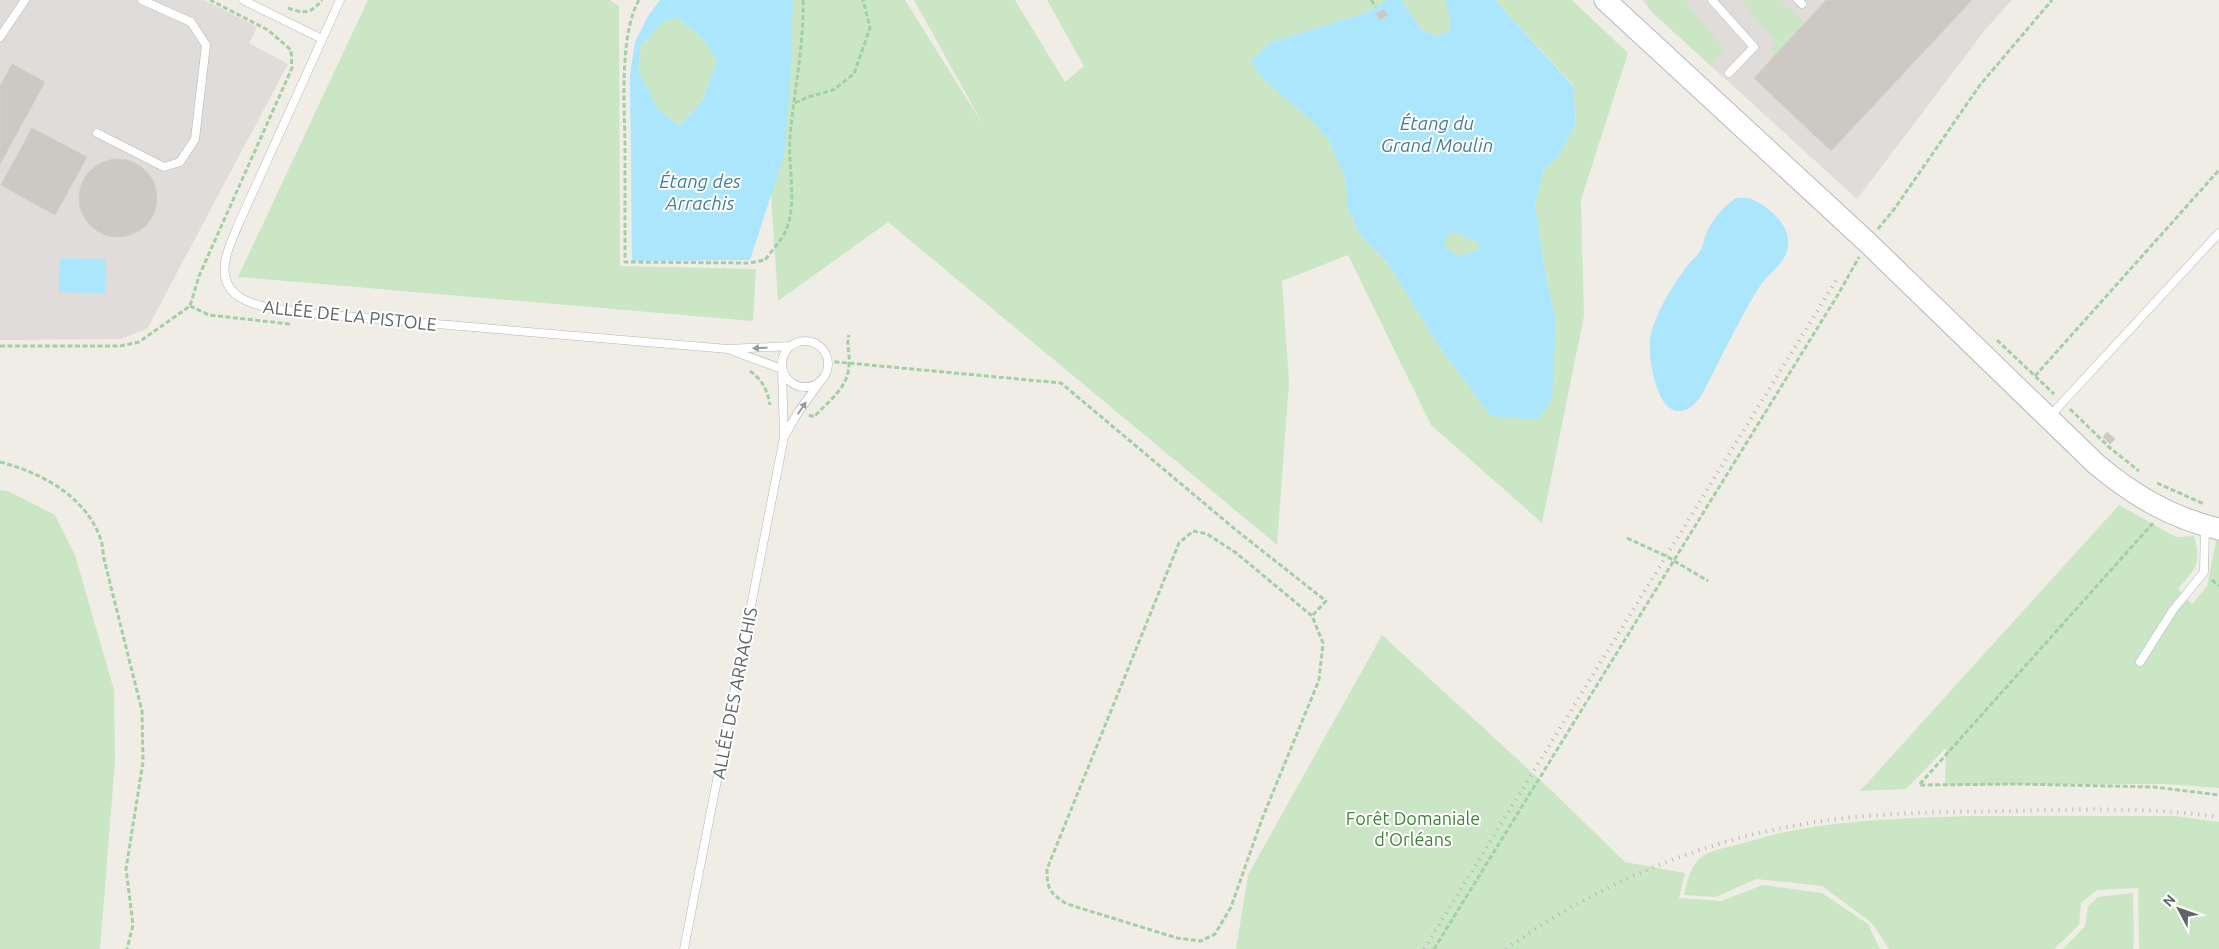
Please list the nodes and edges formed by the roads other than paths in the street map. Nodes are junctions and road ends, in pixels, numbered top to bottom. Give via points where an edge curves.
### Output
1 (25, 0) edge
2 (142, 0) edge
3 (243, 0) edge
4 (340, 0) edge
5 (1605, 0) edge
6 (1712, 0) edge
7 (0, 37) edge
8 (322, 39) junction
9 (1729, 73) dead end
10 (97, 133) dead end
11 (2219, 233) edge
12 (791, 346) junction
13 (728, 349) junction
14 (782, 369) junction
15 (822, 380) junction
16 (2048, 418) junction
17 (784, 437) junction
18 (2212, 521) edge
19 (2140, 662) dead end
20 (684, 949) edge

1 - 7 lane
2 - 10 lane via 191,22 206,45 195,139 180,162 164,167
3 - 8 lane
4 - 8 lane, ALLÉE DE LA PISTOLE
5 - 16 street via 1867,242
6 - 9 lane via 1754,47
8 - 13 lane, ALLÉE DE LA PISTOLE via 226,258 225,281 233,292 251,304 308,313
11 - 16 lane
12 -> 13 lane
12 - 14 lane via 783,356
12 - 15 lane via 797,342 811,342 823,350 827,371
13 - 14 lane
14 - 15 lane via 789,381 802,387 810,387
14 - 17 lane
17 -> 15 lane
16 - 18 street via 2119,483 2185,520
17 - 20 lane, ALLÉE DES ARRACHIS
18 - 19 lane via 2204,572 2173,610

